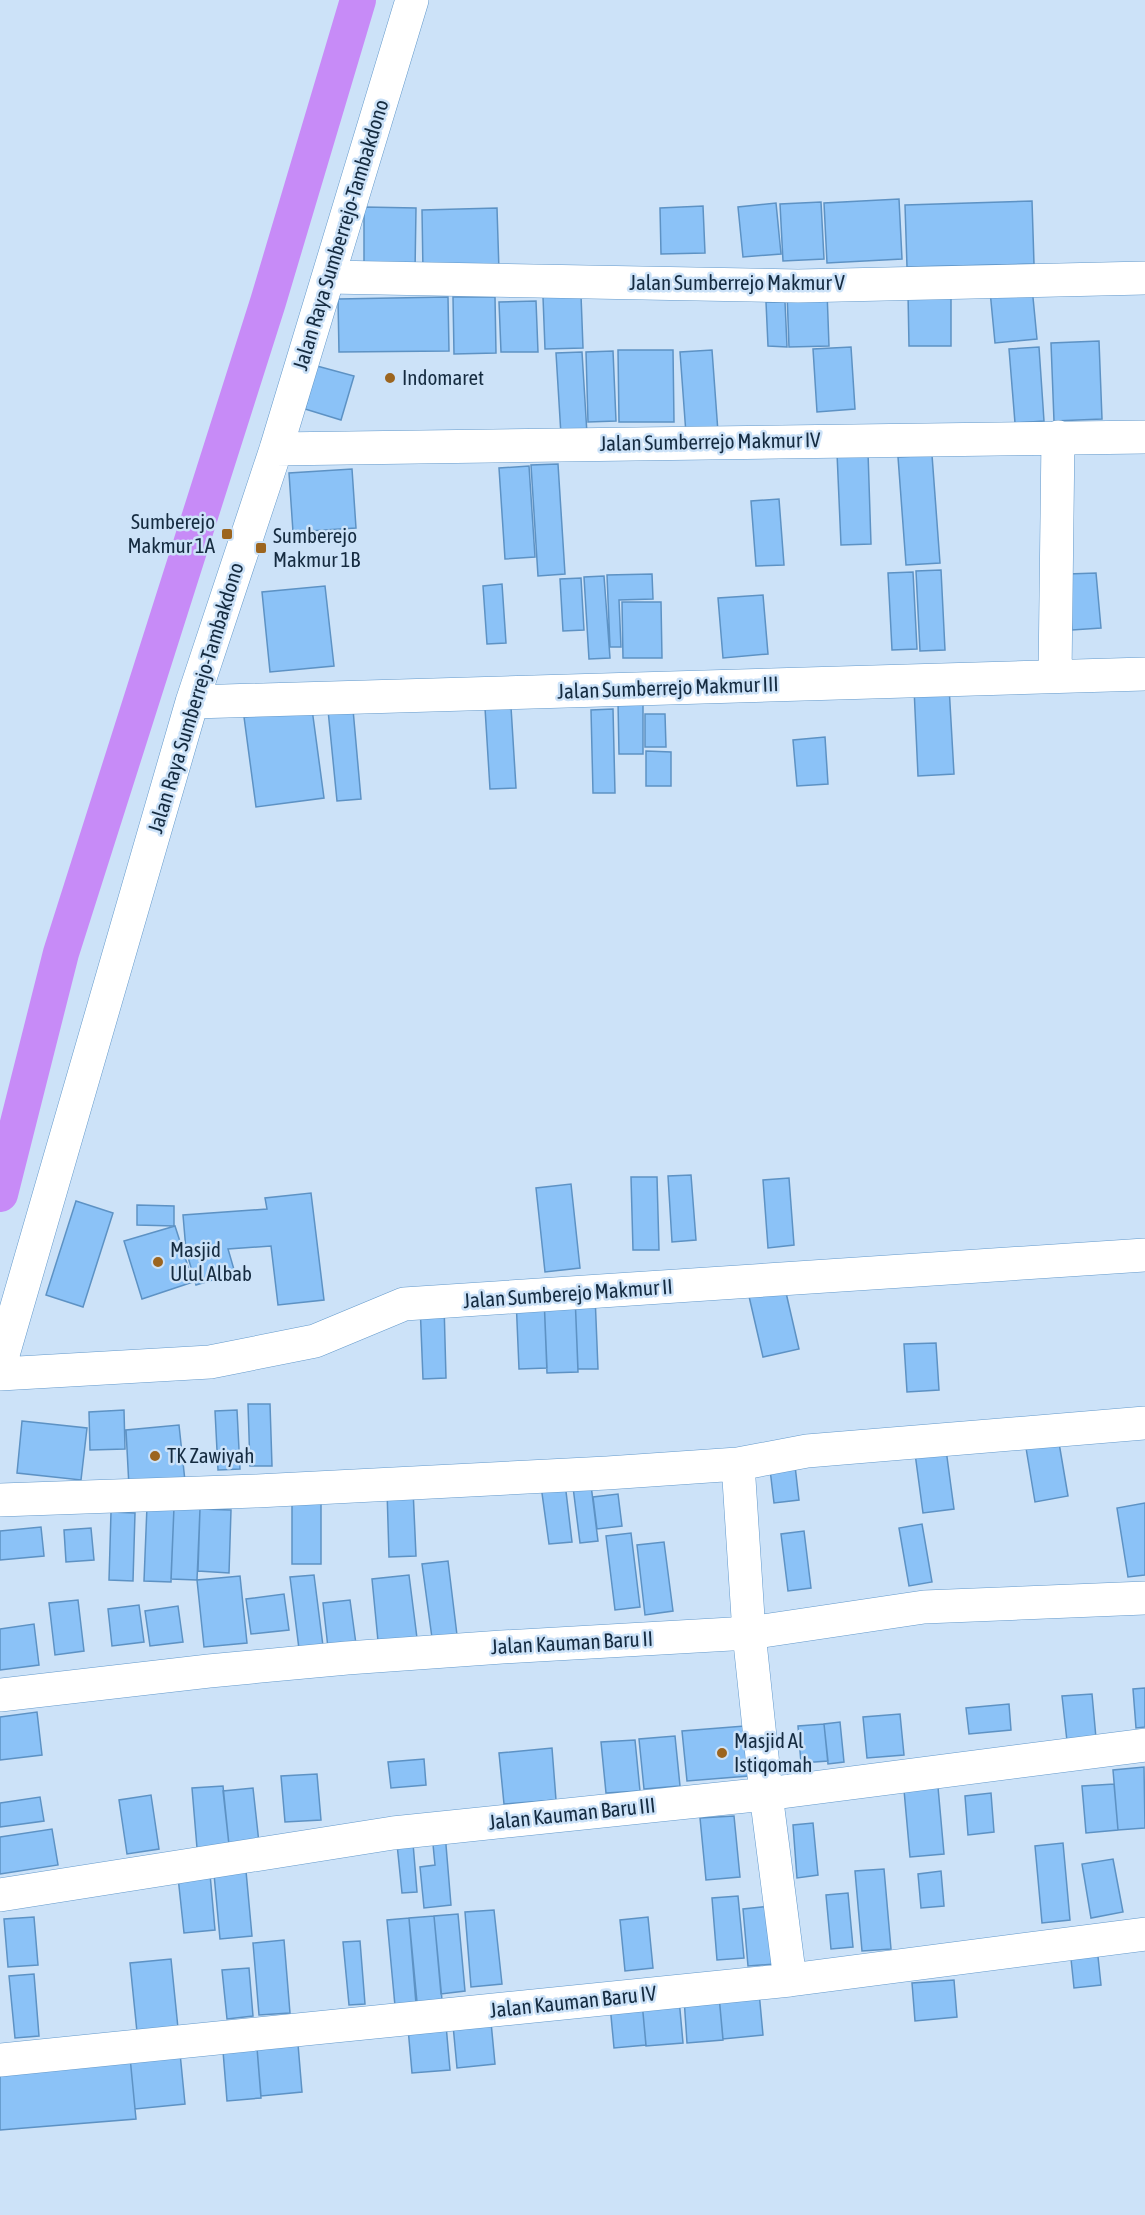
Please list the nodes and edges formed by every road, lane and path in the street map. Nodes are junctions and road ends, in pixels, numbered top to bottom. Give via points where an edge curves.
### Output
1 (412, 0) edge
2 (329, 277) junction
3 (1145, 278) edge
4 (1058, 437) junction
5 (1145, 437) edge
6 (276, 449) junction
7 (1145, 674) edge
8 (1055, 676) junction
9 (192, 702) junction
10 (1145, 1255) edge
11 (0, 1365) edge
12 (0, 1374) edge
13 (1145, 1423) edge
14 (738, 1464) junction
15 (0, 1500) edge
16 (1145, 1598) edge
17 (749, 1633) junction
18 (0, 1695) edge
19 (1145, 1745) edge
20 (766, 1794) junction
21 (0, 1895) edge
22 (1145, 1934) edge
23 (790, 1980) junction
24 (0, 2060) edge

1 - 2 street, Jalan Raya Sumberrejo-Tambakdono
2 - 3 street, Jalan Sumberrejo Makmur V via 798,286
2 - 6 street, Jalan Raya Sumberrejo-Tambakdono
4 - 5 street, Jalan Sumberrejo Makmur IV
4 - 6 street, Jalan Sumberrejo Makmur IV
4 - 8 street
6 - 9 street, Jalan Raya Sumberrejo-Tambakdono
7 - 8 street, Jalan Sumberrejo Makmur III
8 - 9 street, Jalan Sumberrejo Makmur III
9 - 11 street, Jalan Raya Sumberrejo-Tambakdono
10 - 12 street, Jalan Sumberejo Makmur II via 404,1304 315,1341 210,1362
13 - 14 street via 807,1451
14 - 15 street via 257,1491
14 - 17 street
16 - 17 street, Jalan Kauman Baru II via 924,1607
17 - 18 street, Jalan Kauman Baru II via 347,1658
17 - 20 street
19 - 20 street, Jalan Kauman Baru III
20 - 21 street, Jalan Kauman Baru III via 393,1833
20 - 23 street
22 - 23 street, Jalan Kauman Baru IV
23 - 24 street, Jalan Kauman Baru IV

